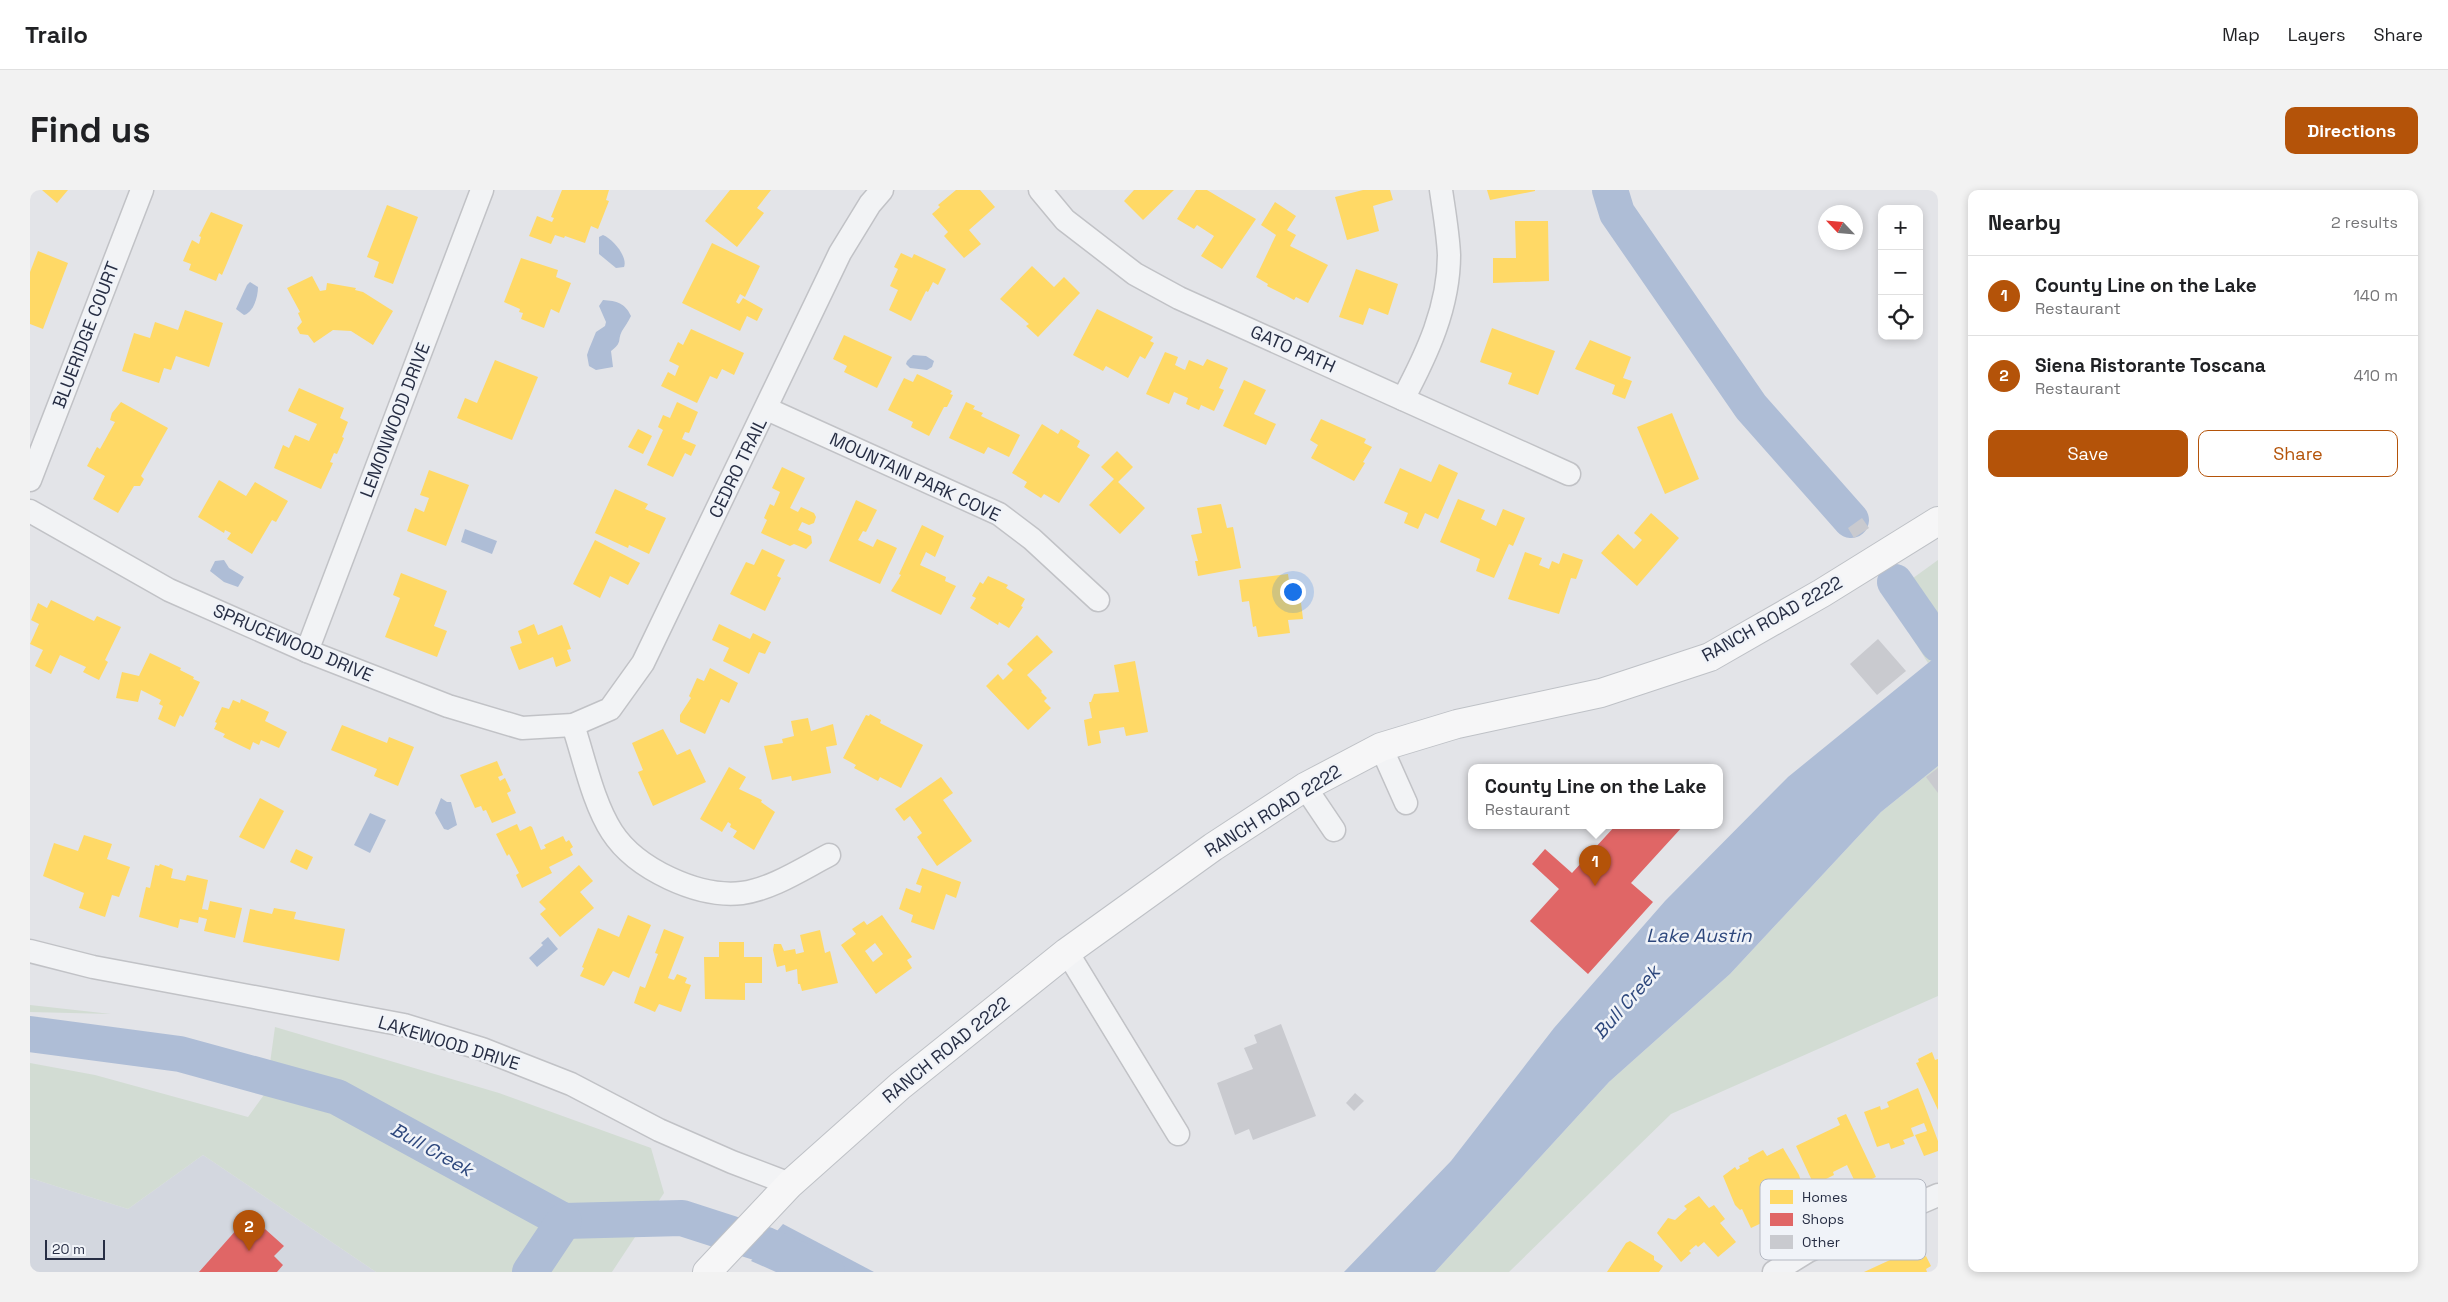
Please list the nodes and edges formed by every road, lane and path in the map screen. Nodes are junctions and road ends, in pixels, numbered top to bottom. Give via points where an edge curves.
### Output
1 (142, 190) edge
2 (482, 190) edge
3 (882, 190) edge
4 (1040, 190) edge
5 (1441, 190) edge
6 (1403, 399) junction
7 (767, 409) junction
8 (1568, 474) dead end
9 (30, 480) edge
10 (30, 510) edge
11 (1938, 521) edge
12 (1098, 600) dead end
13 (307, 651) junction
14 (573, 725) junction
15 (1381, 747) junction
16 (1305, 787) junction
17 (1406, 803) dead end
18 (1334, 830) dead end
19 (829, 855) dead end
20 (30, 952) edge
21 (1067, 952) junction
22 (1178, 1134) dead end
23 (790, 1184) junction
24 (1938, 1195) edge
25 (1926, 1200) edge
26 (1793, 1260) edge
27 (706, 1272) edge
28 (1774, 1272) edge

1 - 9 street, BLUERIDGE COURT
2 - 13 street, LEMONWOOD DRIVE
3 - 7 street, CEDRO TRAIL via 840,253
4 - 6 street, GATO PATH via 1065,220 1135,274 1179,298
5 - 6 street via 1449,255 1442,310 1426,355
6 - 8 street, GATO PATH
7 - 12 street, MOUNTAIN PARK COVE via 999,514 1032,539
7 - 14 street, CEDRO TRAIL via 643,664 610,710
10 - 13 street, SPRUCEWOOD DRIVE via 169,590
11 - 15 main road, RANCH ROAD 2222 via 1710,657 1601,693 1457,724
13 - 14 street, SPRUCEWOOD DRIVE via 448,706 522,728
14 - 19 street via 598,804 612,833 642,862 686,886 713,892 742,893 771,884
15 - 16 main road, RANCH ROAD 2222
15 - 17 street
16 - 18 street
16 - 21 main road, RANCH ROAD 2222 via 1213,847
20 - 23 street, LAKEWOOD DRIVE via 93,967 404,1024 482,1049 571,1084 659,1130
21 - 22 street
21 - 23 main road, RANCH ROAD 2222 via 900,1086
23 - 27 main road, RANCH ROAD 2222
24 - 25 street
26 - 28 street

